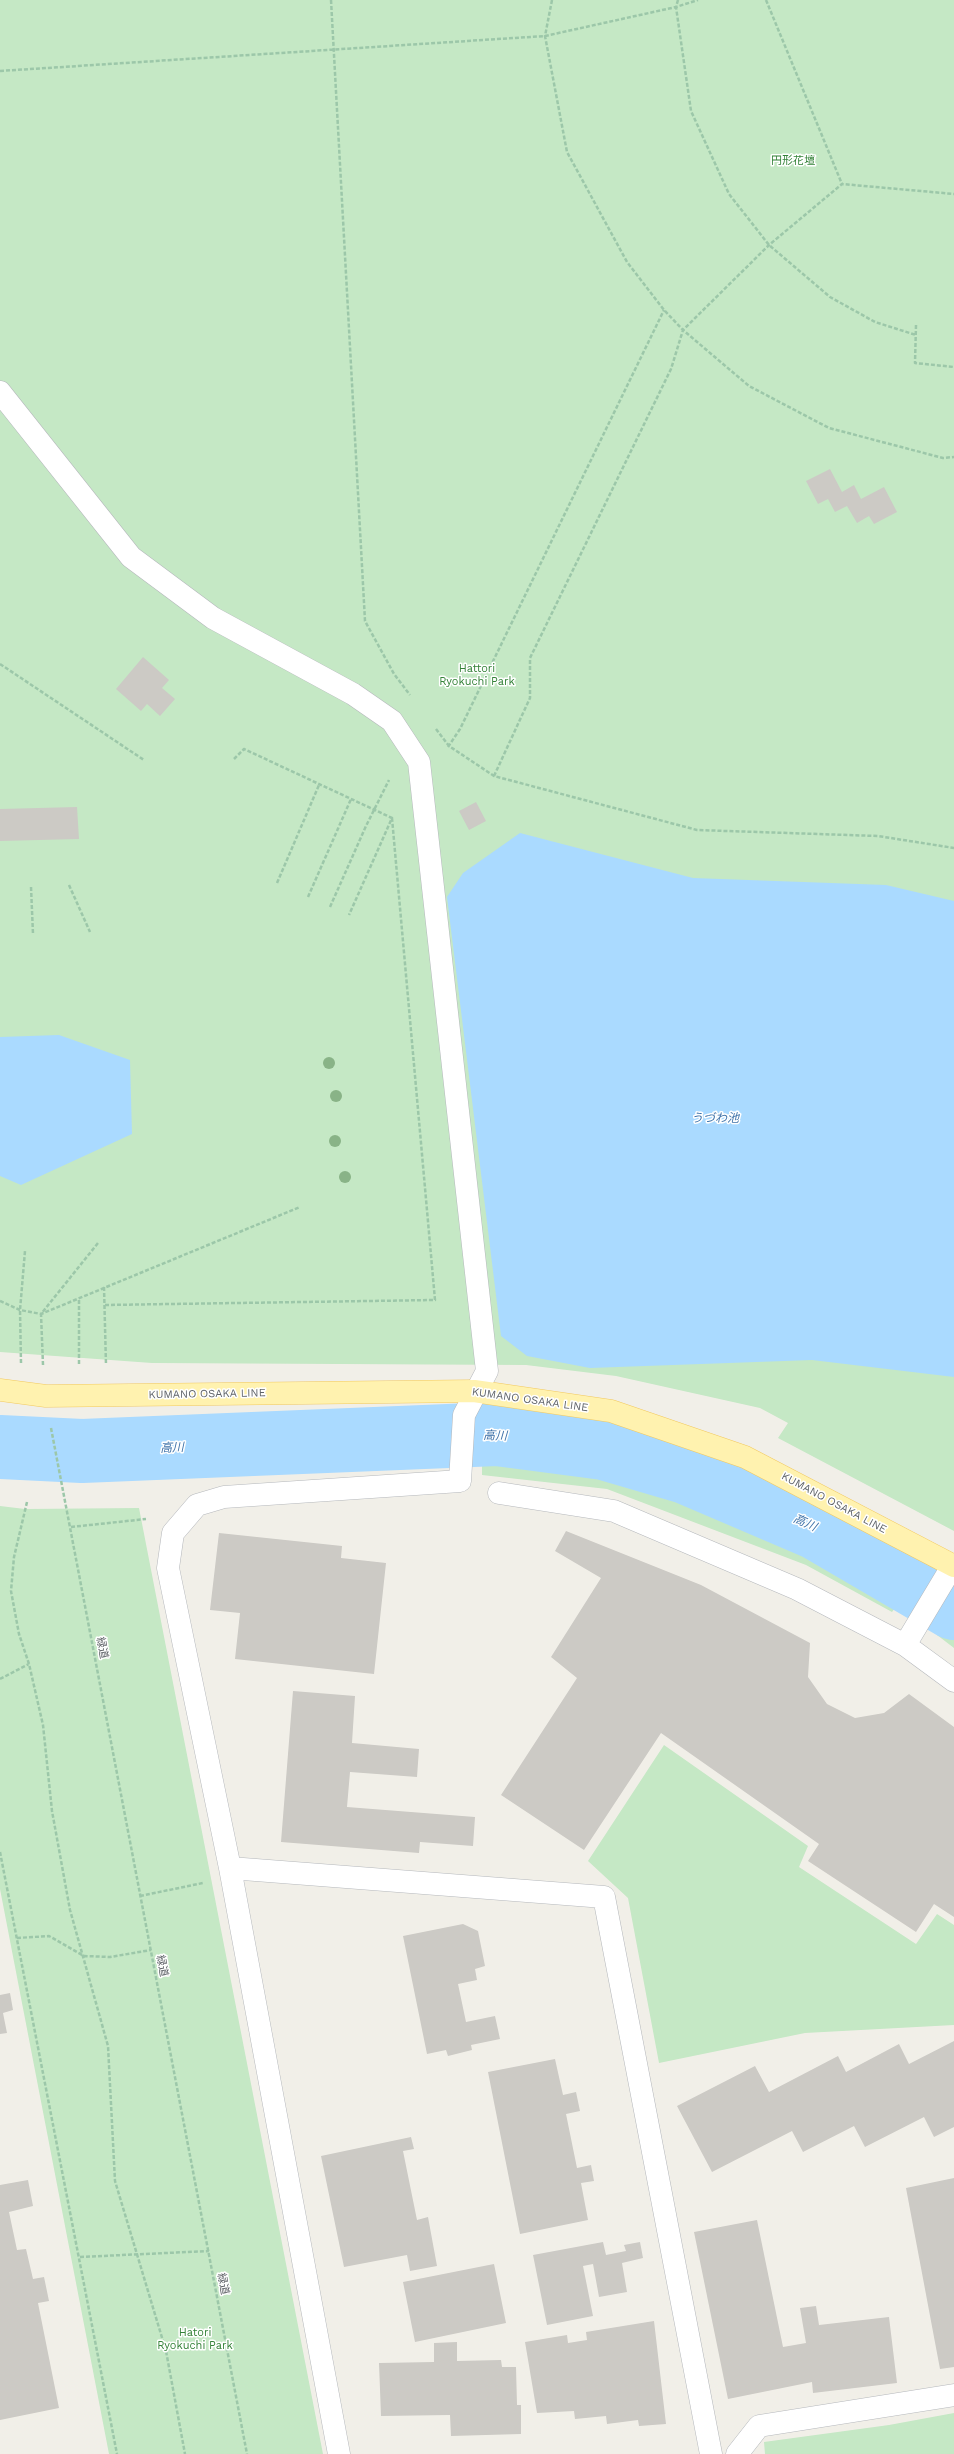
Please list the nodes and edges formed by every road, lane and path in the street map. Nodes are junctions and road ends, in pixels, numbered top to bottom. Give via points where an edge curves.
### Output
1 (331, 0) edge
2 (552, 0) edge
3 (678, 0) edge
4 (698, 0) edge
5 (766, 0) edge
6 (676, 7) junction
7 (545, 36) junction
8 (332, 50) junction
9 (0, 71) edge
10 (842, 184) junction
11 (954, 194) edge
12 (769, 245) junction
13 (664, 310) junction
14 (916, 325) dead end
15 (684, 330) junction
16 (916, 335) junction
17 (954, 367) edge
18 (0, 392) edge
19 (0, 412) edge
20 (954, 458) edge
21 (0, 664) edge
22 (413, 698) dead end
23 (431, 722) dead end
24 (449, 746) junction
25 (234, 759) dead end
26 (144, 760) dead end
27 (494, 776) junction
28 (391, 777) dead end
29 (319, 785) junction
30 (352, 799) junction
31 (374, 810) junction
32 (392, 818) junction
33 (954, 848) edge
34 (277, 883) dead end
35 (69, 885) dead end
36 (31, 887) dead end
37 (308, 897) dead end
38 (330, 907) dead end
39 (349, 915) dead end
40 (90, 932) dead end
41 (33, 934) dead end
42 (300, 1207) dead end
43 (98, 1244) dead end
44 (25, 1252) dead end
45 (104, 1287) junction
46 (78, 1300) junction
47 (0, 1301) edge
48 (105, 1305) junction
49 (20, 1310) junction
50 (41, 1314) junction
51 (20, 1365) dead end
52 (43, 1367) dead end
53 (106, 1368) dead end
54 (79, 1371) dead end
55 (0, 1390) edge
56 (474, 1391) junction
57 (51, 1428) dead end
58 (499, 1493) dead end
59 (27, 1502) dead end
60 (149, 1519) dead end
61 (71, 1527) junction
62 (953, 1565) edge
63 (905, 1645) junction
64 (29, 1664) junction
65 (0, 1679) edge
66 (954, 1681) edge
67 (0, 1852) edge
68 (230, 1868) junction
69 (140, 1896) junction
70 (17, 1938) junction
71 (151, 1950) junction
72 (84, 1956) junction
73 (209, 2252) junction
74 (138, 2254) junction
75 (80, 2257) junction
76 (954, 2395) edge
77 (117, 2454) edge
78 (185, 2454) edge
79 (247, 2454) edge
80 (339, 2454) edge
81 (711, 2454) edge
82 (737, 2454) edge

1 - 8 path
2 - 7 path
3 - 6 path
4 - 6 path
5 - 10 path
6 - 7 path
6 - 12 path via 691,110 729,194
7 - 8 path
7 - 13 path via 567,152 627,262
8 - 9 path
8 - 22 path via 365,621 394,674
10 - 11 path
10 - 12 path
12 - 15 path
12 - 16 path via 830,297 875,322
13 - 15 path
13 - 24 path via 460,729
14 - 16 path
15 - 20 path via 749,386 829,428 943,458
15 - 27 path via 671,369 530,658 530,698
16 - 17 path via 915,363
18 - 56 street via 131,557 213,618 353,694 392,721 419,762 487,1371
19 - 56 street via 124,566 207,628 348,706 382,730 406,767
21 - 26 path
23 - 24 path
24 - 27 path
25 - 29 path via 244,749
27 - 33 path via 697,830 878,836
28 - 31 path
29 - 30 path
29 - 34 path
30 - 31 path
30 - 37 path
31 - 32 path
31 - 38 path
32 - 39 path
32 - 48 path via 435,1300
35 - 40 path
36 - 41 path
42 - 45 path
43 - 50 path
44 - 49 path
45 - 46 path
45 - 48 path
46 - 50 path
46 - 54 path
47 - 49 path
48 - 53 path
49 - 50 path
49 - 51 path
50 - 52 path
55 - 56 main road, KUMANO OSAKA LINE via 46,1396
56 - 62 main road, KUMANO OSAKA LINE via 611,1411 746,1457
56 - 68 street via 464,1415 460,1481 224,1497 197,1505 172,1533 168,1568
57 - 61 path, 緑道
58 - 63 street via 614,1511 797,1589
59 - 64 path via 14,1557 11,1591 19,1634
60 - 61 path
61 - 69 path, 緑道
62 - 63 street
63 - 66 street
64 - 65 path
64 - 72 path via 43,1725 52,1811 70,1910
67 - 70 path
68 - 69 path via 218,1880
68 - 80 street
68 - 81 street via 604,1897
69 - 71 path, 緑道
70 - 72 path via 49,1936
70 - 75 path
71 - 72 path via 110,1957
71 - 73 path, 緑道
72 - 74 path via 108,2046 115,2181
73 - 74 path
73 - 79 path, 緑道
74 - 75 path
74 - 78 path via 166,2351
75 - 77 path
76 - 82 street via 759,2426

